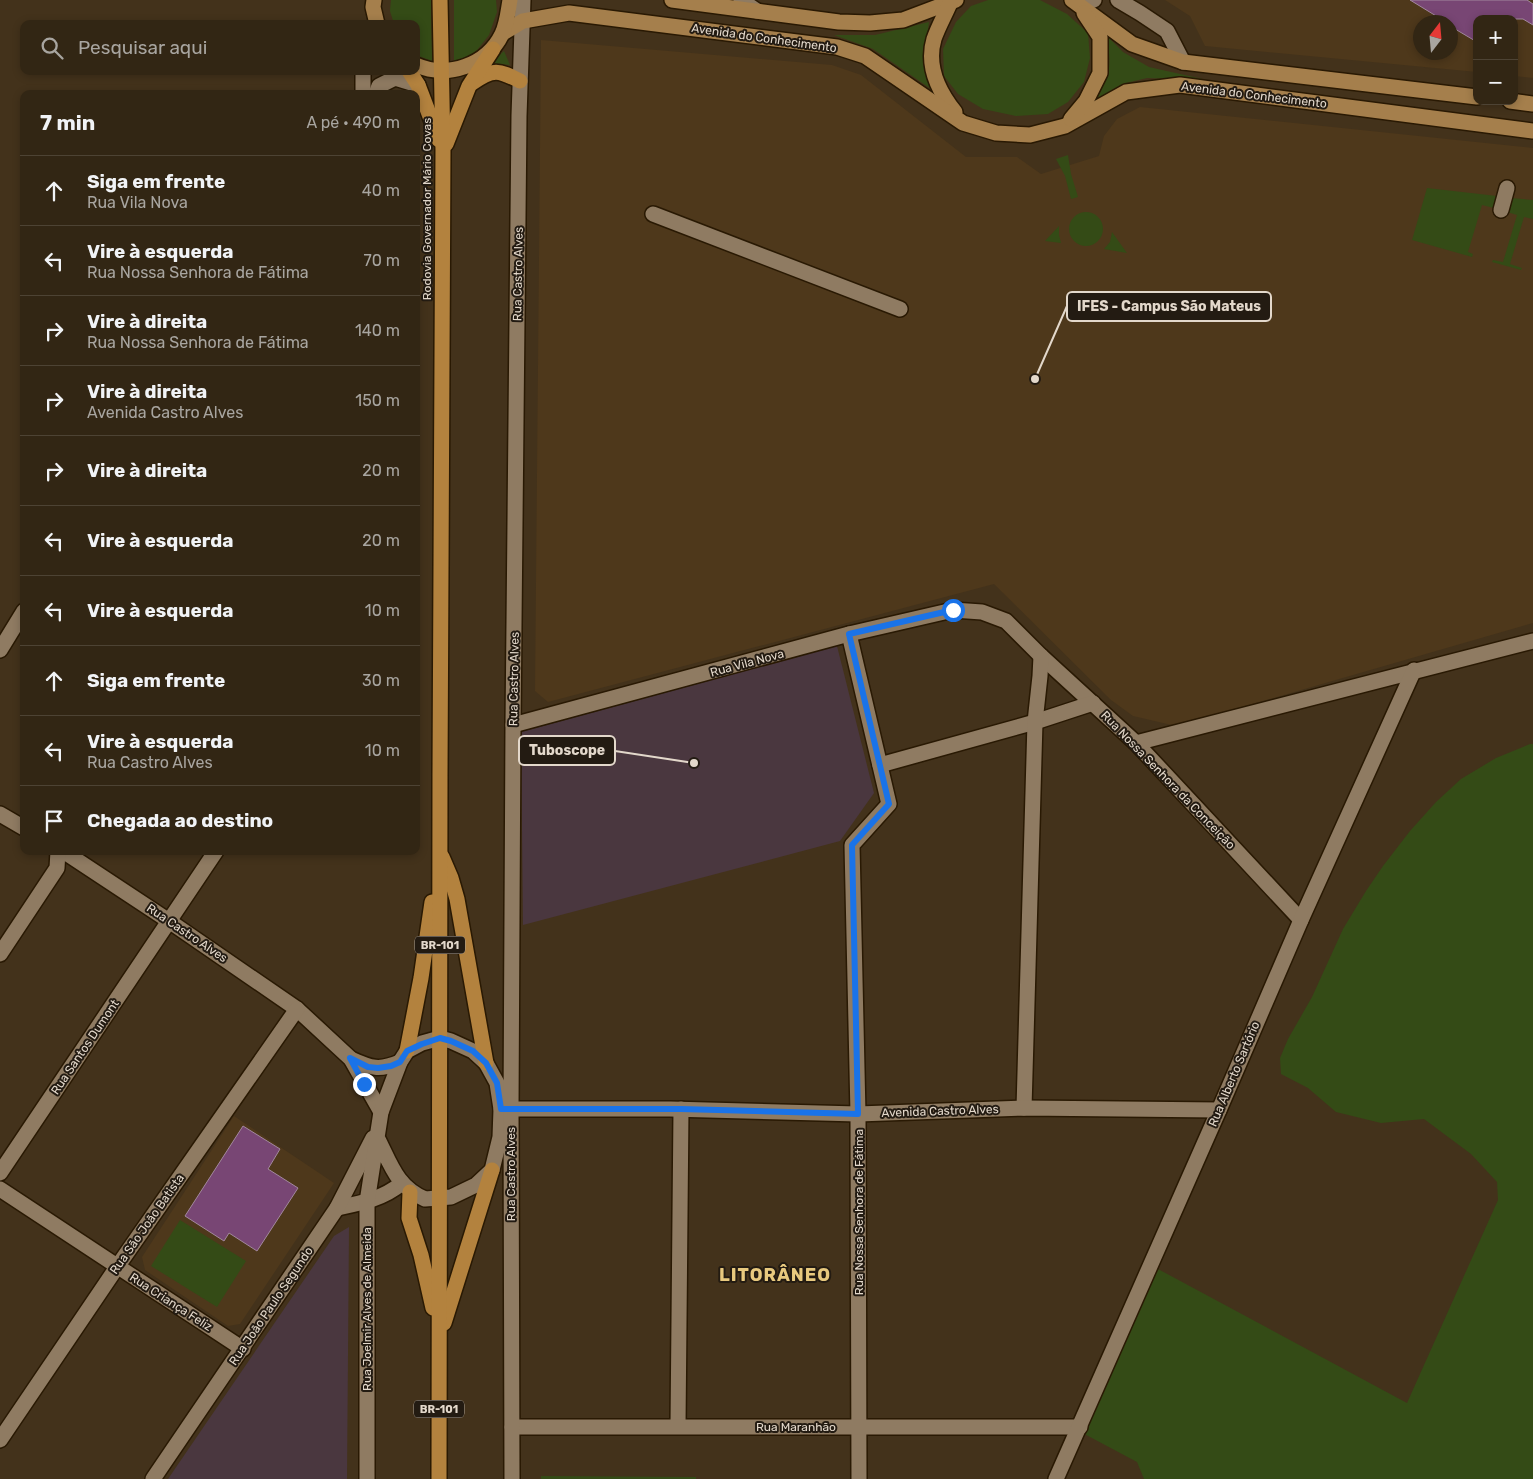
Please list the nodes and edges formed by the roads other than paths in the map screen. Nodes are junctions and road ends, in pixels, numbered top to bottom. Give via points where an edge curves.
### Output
1 (374, 0) edge
2 (440, 0) edge
3 (510, 0) edge
4 (523, 0) edge
5 (672, 0) edge
6 (740, 0) edge
7 (1094, 0) edge
8 (1118, 0) edge
9 (952, 1) edge
10 (1075, 2) edge
11 (757, 11) junction
12 (368, 20) edge
13 (376, 20) edge
14 (523, 21) junction
15 (503, 33) junction
16 (493, 49) junction
17 (1183, 62) junction
18 (420, 66) edge
19 (442, 71) junction
20 (362, 75) edge
21 (411, 75) edge
22 (520, 81) junction
23 (418, 86) junction
24 (469, 86) junction
25 (363, 90) edge
26 (378, 90) edge
27 (420, 90) edge
28 (420, 91) edge
29 (1473, 97) edge
30 (1518, 102) edge
31 (1533, 104) edge
32 (963, 122) junction
33 (1065, 126) junction
34 (1533, 131) edge
35 (443, 150) junction
36 (1507, 188) dead end
37 (1500, 210) dead end
38 (653, 214) dead end
39 (900, 308) dead end
40 (982, 612) joint
41 (20, 618) edge
42 (849, 634) junction
43 (1533, 641) edge
44 (0, 650) edge
45 (1041, 656) junction
46 (1414, 670) junction
47 (1093, 702) junction
48 (1035, 722) junction
49 (513, 725) junction
50 (1136, 743) junction
51 (880, 765) junction
52 (0, 814) edge
53 (20, 826) edge
54 (440, 851) junction
55 (64, 855) edge
56 (71, 855) edge
57 (213, 855) edge
58 (169, 920) junction
59 (1301, 920) junction
60 (0, 954) edge
61 (297, 1010) junction
62 (440, 1038) junction
63 (404, 1057) junction
64 (350, 1058) junction
65 (486, 1063) junction
66 (1024, 1108) junction
67 (506, 1109) junction
68 (681, 1109) junction
69 (1219, 1110) junction
70 (858, 1114) junction
71 (379, 1126) junction
72 (492, 1170) junction
73 (0, 1173) edge
74 (406, 1188) junction
75 (0, 1189) edge
76 (439, 1199) junction
77 (367, 1202) junction
78 (337, 1208) junction
79 (117, 1267) junction
80 (440, 1338) junction
81 (243, 1349) junction
82 (678, 1426) junction
83 (512, 1427) junction
84 (1080, 1427) junction
85 (859, 1428) junction
86 (0, 1440) edge
87 (153, 1479) edge
88 (367, 1479) edge
89 (439, 1479) edge
90 (512, 1479) edge
91 (859, 1479) edge
92 (1056, 1479) edge

1 - 12 street
1 - 13 main road
2 - 19 highway, Rodovia Governador Mário Covas / BR-101
3 - 15 main road
4 - 14 street, Rua Castro Alves
5 - 11 main road, Avenida do Conhecimento
6 - 11 street
7 - 10 street
8 - 17 street via 1167,32
9 - 11 main road, Avenida do Conhecimento via 902,20 870,24
9 - 32 main road via 934,40 932,70 943,97
10 - 17 main road, Avenida do Conhecimento via 1132,44
10 - 33 main road via 1100,37 1100,73 1086,101
14 - 15 main road, Avenida do Conhecimento
14 - 22 street, Rua Castro Alves
14 - 32 main road, Avenida do Conhecimento via 569,13 837,47 865,56
15 - 16 main road
16 - 19 main road via 460,69
16 - 24 highway
17 - 29 main road, Avenida do Conhecimento
18 - 19 main road
19 - 35 highway, Rodovia Governador Mário Covas / BR-101
20 - 25 street
21 - 23 highway
22 - 24 highway via 501,72 486,74
22 - 49 street, Rua Castro Alves
23 - 26 street via 395,78
23 - 27 highway
24 - 35 highway
28 - 35 highway
30 - 31 main road
32 - 33 main road, Avenida do Conhecimento via 996,133 1030,135
33 - 34 main road, Avenida do Conhecimento via 1126,92 1180,85
35 - 54 highway, Rodovia Governador Mário Covas / BR-101
36 - 37 street
38 - 39 street
40 - 42 street, Rua Vila Nova via 953,610
40 - 45 street, Rua Nossa Senhora da Conceição via 1006,621
41 - 44 street
42 - 49 street, Rua Vila Nova
42 - 51 street, Rua Nossa Senhora de Fátima
43 - 46 street
45 - 47 street, Rua Nossa Senhora da Conceição
45 - 48 street
46 - 50 street
46 - 59 street, Rua Alberto Sartório
47 - 48 street
47 - 50 street, Rua Nossa Senhora da Conceição
48 - 51 street
48 - 66 street
49 - 67 street, Rua Castro Alves
50 - 59 street, Rua Nossa Senhora da Conceição
51 - 70 street, Rua Nossa Senhora de Fátima via 889,804 852,845
52 - 53 street
54 - 62 highway, Rodovia Governador Mário Covas / BR-101
54 - 63 highway via 421,978
54 - 65 highway via 457,900
55 - 60 street
56 - 58 street, Rua Castro Alves
57 - 58 street
58 - 61 street, Rua Castro Alves
58 - 73 street, Rua Santos Dumont
59 - 69 street, Rua Alberto Sartório
61 - 64 street, Rua Castro Alves
61 - 79 street, Rua São João Batista
62 - 63 street via 422,1044
62 - 65 street via 473,1051
62 - 76 highway, Rodovia Governador Mário Covas / BR-101
63 - 64 street via 378,1068
63 - 71 street
64 - 71 street, Rua Castro Alves
65 - 67 street
66 - 69 street, Avenida Castro Alves
66 - 70 street, Avenida Castro Alves
67 - 68 street, Avenida Castro Alves
67 - 72 street
67 - 83 street, Rua Castro Alves
68 - 70 street, Avenida Castro Alves
68 - 82 street
69 - 84 street, Rua Alberto Sartório
70 - 85 street, Rua Nossa Senhora de Fátima
71 - 74 street via 396,1176
71 - 77 street, Rua Joelmir Alves de Almeida
71 - 78 street, Rua João Paulo Segundo
72 - 76 street via 476,1185
72 - 80 highway
74 - 76 street via 426,1199
74 - 77 street
74 - 80 highway via 410,1218
75 - 79 street, Rua Criança Feliz
76 - 80 highway, Rodovia Governador Mário Covas / BR-101
77 - 78 street
77 - 88 street, Rua Joelmir Alves de Almeida
78 - 81 street, Rua João Paulo Segundo
79 - 81 street, Rua Criança Feliz
79 - 86 street, Rua São João Batista
80 - 89 highway, Rodovia Governador Mário Covas / BR-101
81 - 87 street, Rua João Paulo Segundo
82 - 83 street, Rua Maranhão
82 - 85 street, Rua Maranhão
83 - 90 street, Rua Castro Alves
84 - 85 street, Rua Maranhão
84 - 92 street, Rua Alberto Sartório
85 - 91 street, Rua Nossa Senhora de Fátima

